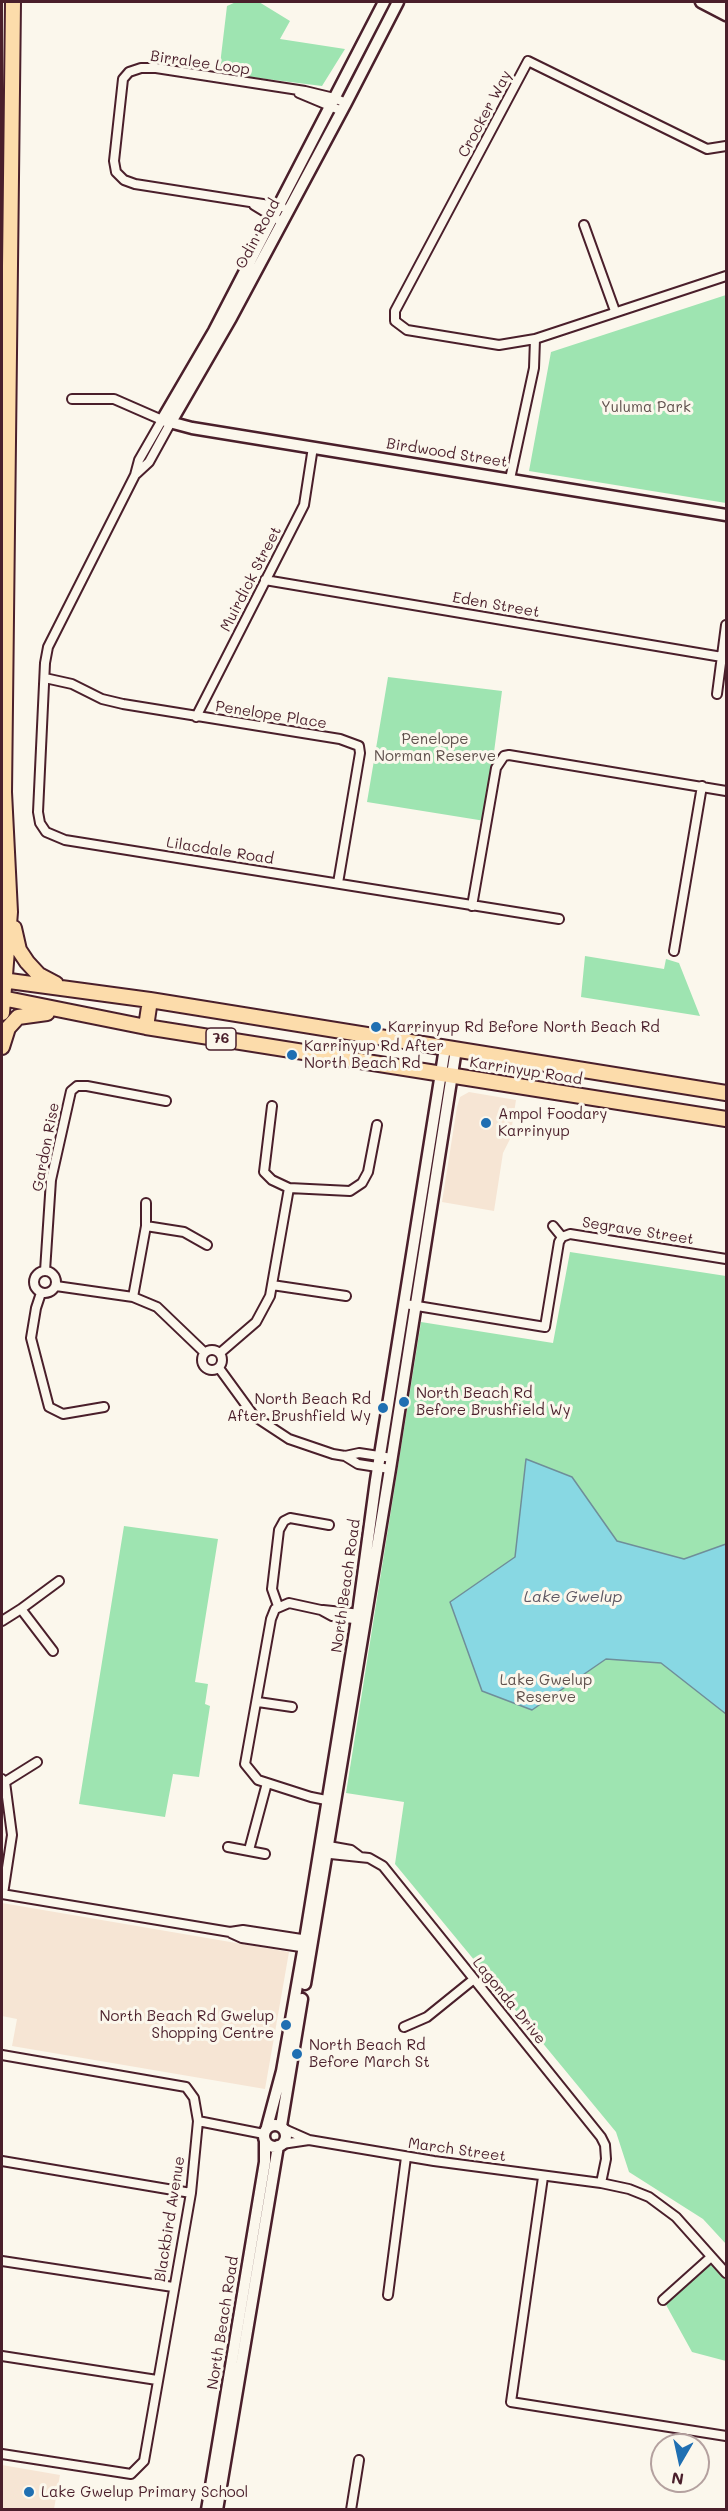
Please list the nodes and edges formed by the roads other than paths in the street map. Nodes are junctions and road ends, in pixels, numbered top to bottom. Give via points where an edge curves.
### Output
1 (13, 2) edge
2 (384, 2) edge
3 (398, 2) edge
4 (701, 2) edge
5 (719, 2) edge
6 (726, 5) edge
7 (726, 15) edge
8 (332, 101) junction
9 (344, 107) junction
10 (726, 146) edge
11 (280, 213) junction
12 (585, 225) dead end
13 (726, 276) edge
14 (615, 311) junction
15 (535, 339) junction
16 (9, 396) junction
17 (72, 399) dead end
18 (166, 421) junction
19 (313, 447) junction
20 (510, 479) junction
21 (2, 488) edge
22 (726, 514) edge
23 (265, 580) junction
24 (726, 625) edge
25 (722, 657) junction
26 (45, 663) joint
27 (45, 678) junction
28 (717, 694) dead end
29 (196, 717) junction
30 (702, 786) junction
31 (726, 791) edge
32 (338, 883) junction
33 (472, 906) junction
34 (10, 912) junction
35 (559, 919) dead end
36 (675, 951) dead end
37 (4, 981) edge
38 (63, 989) junction
39 (2, 998) edge
40 (150, 1000) junction
41 (2, 1013) edge
42 (94, 1017) junction
43 (146, 1027) junction
44 (2, 1047) edge
45 (451, 1048) junction
46 (446, 1075) junction
47 (726, 1093) edge
48 (166, 1101) dead end
49 (272, 1107) dead end
50 (726, 1119) edge
51 (377, 1125) dead end
52 (289, 1188) junction
53 (146, 1203) dead end
54 (146, 1226) junction
55 (553, 1226) dead end
56 (561, 1237) junction
57 (207, 1245) dead end
58 (726, 1258) edge
59 (45, 1271) junction
60 (272, 1285) junction
61 (56, 1286) junction
62 (41, 1293) junction
63 (346, 1296) dead end
64 (133, 1297) junction
65 (410, 1305) junction
66 (205, 1353) junction
67 (220, 1353) junction
68 (219, 1368) junction
69 (104, 1407) dead end
70 (385, 1462) junction
71 (329, 1525) dead end
72 (59, 1581) dead end
73 (278, 1606) junction
74 (21, 1610) junction
75 (361, 1617) junction
76 (2, 1621) edge
77 (53, 1651) dead end
78 (258, 1701) junction
79 (292, 1707) dead end
80 (37, 1762) dead end
81 (3, 1780) edge
82 (267, 1783) junction
83 (332, 1801) junction
84 (228, 1847) dead end
85 (323, 1849) junction
86 (249, 1850) junction
87 (265, 1854) dead end
88 (2, 1894) edge
89 (308, 1944) junction
90 (474, 1979) junction
91 (404, 2027) dead end
92 (2, 2055) edge
93 (198, 2121) junction
94 (283, 2128) junction
95 (265, 2134) junction
96 (309, 2140) junction
97 (280, 2145) junction
98 (406, 2157) junction
99 (2, 2161) edge
100 (543, 2177) junction
101 (602, 2183) junction
102 (191, 2193) junction
103 (711, 2257) junction
104 (2, 2261) edge
105 (726, 2274) edge
106 (173, 2287) junction
107 (388, 2295) dead end
108 (663, 2300) dead end
109 (2, 2356) edge
110 (157, 2380) junction
111 (726, 2436) edge
112 (2, 2454) edge
113 (359, 2460) dead end
114 (207, 2510) edge
115 (217, 2510) edge
116 (351, 2510) edge

1 - 16 highway
2 - 8 main road, Odin Road
3 - 9 main road, Odin Road
4 - 7 main road
5 - 6 main road
8 - 9 street, Birralee Loop
8 - 11 main road, Odin Road
8 - 11 street, Birralee Loop via 156,68 141,68 123,79 114,160 116,172 124,180 250,203
9 - 11 main road, Odin Road
10 - 15 street, Crocker Way via 707,149 528,61 395,311 395,321 407,330 499,345
11 - 18 main road, Odin Road via 231,318
12 - 14 street
13 - 14 street
14 - 15 street
15 - 20 street via 534,368
16 - 21 highway
16 - 34 highway via 4,792
17 - 18 street via 120,401
18 - 19 main road, Birdwood Street
18 - 26 street, Odin Road via 149,462 135,475 48,647
19 - 20 main road, Birdwood Street
19 - 23 street, Muirdick Street via 304,505
20 - 22 main road, Birdwood Street
23 - 25 street, Eden Street
23 - 29 street, Muirdick Street
24 - 25 street
25 - 28 street
26 - 27 street, Lilacdale Road
27 - 29 street, Penelope Place via 72,684 102,699
27 - 32 street, Lilacdale Road via 38,812 46,832 65,840
29 - 32 street, Penelope Place via 359,746
30 - 31 street
30 - 33 street via 509,755 501,759 496,768
30 - 36 street
32 - 33 street, Lilacdale Road
33 - 35 street, Lilacdale Road
34 - 37 highway
34 - 38 highway via 21,955 39,975
37 - 38 highway, Karrinyup Road / 76
37 - 39 highway
38 - 40 highway, Karrinyup Road / 76
39 - 41 highway
39 - 42 highway, Karrinyup Road / 76
40 - 43 highway
40 - 45 highway, Karrinyup Road / 76
42 - 43 highway, Karrinyup Road / 76
42 - 44 highway via 25,1014 8,1028
43 - 46 highway, Karrinyup Road / 76
45 - 46 main road, North Beach Road
45 - 47 highway, Karrinyup Road / 76
46 - 50 highway, Karrinyup Road / 76
46 - 65 main road, North Beach Road
48 - 59 street, Gardon Rise via 87,1086 77,1086 72,1091 51,1180
49 - 52 street via 264,1172
51 - 52 street via 368,1172 362,1183 350,1191
52 - 60 street
53 - 54 street
54 - 57 street via 184,1232
54 - 64 street
55 - 56 street
56 - 58 street, Segrave Street via 570,1234
56 - 65 street, Segrave Street via 545,1327
59 - 61 street via 55,1278
59 - 62 street via 33,1280 34,1288
60 - 63 street
60 - 67 street via 256,1322
61 - 62 street via 51,1292
61 - 64 street
62 - 69 street via 31,1338 49,1407 63,1414
64 - 66 street via 157,1307
65 - 70 main road, North Beach Road
66 - 67 street
66 - 68 street via 205,1367 212,1371
67 - 68 street via 223,1359
68 - 70 street via 254,1416 270,1429 358,1464
70 - 75 main road, North Beach Road
71 - 73 street via 290,1518 284,1521 279,1530 272,1589
72 - 74 street
73 - 75 street via 289,1603 332,1616
73 - 78 street via 271,1619
74 - 76 street
74 - 77 street
75 - 83 main road, North Beach Road
78 - 79 street
78 - 82 street via 245,1764 258,1780
80 - 81 street
81 - 88 street via 12,1835
82 - 83 street
82 - 86 street
83 - 85 main road, North Beach Road
84 - 86 street
85 - 89 main road, North Beach Road
85 - 90 street, Lagonda Drive via 351,1850 377,1860
86 - 87 street
88 - 89 street via 230,1932 242,1938
89 - 94 main road, North Beach Road
89 - 95 main road, North Beach Road
90 - 91 street via 427,2017
90 - 101 street, Lagonda Drive via 601,2137 606,2159
92 - 93 street, Blackbird Avenue via 186,2087 194,2098
93 - 95 street
93 - 102 street, Blackbird Avenue
94 - 95 main road via 274,2124
94 - 96 street, March Street
94 - 97 main road via 286,2139
95 - 97 main road via 270,2146
95 - 114 main road, North Beach Road via 264,2167
96 - 97 street, March Street
96 - 98 street, March Street
97 - 115 main road, North Beach Road via 244,2335
98 - 100 street, March Street
98 - 107 street
99 - 102 street
100 - 101 street, March Street
100 - 111 street via 511,2402
101 - 103 street, March Street via 649,2197 676,2217
102 - 106 street, Blackbird Avenue
103 - 105 street, March Street
103 - 108 street
104 - 106 street
106 - 110 street, Blackbird Avenue
109 - 110 street
110 - 112 street, Blackbird Avenue via 144,2461 131,2474
113 - 116 street

